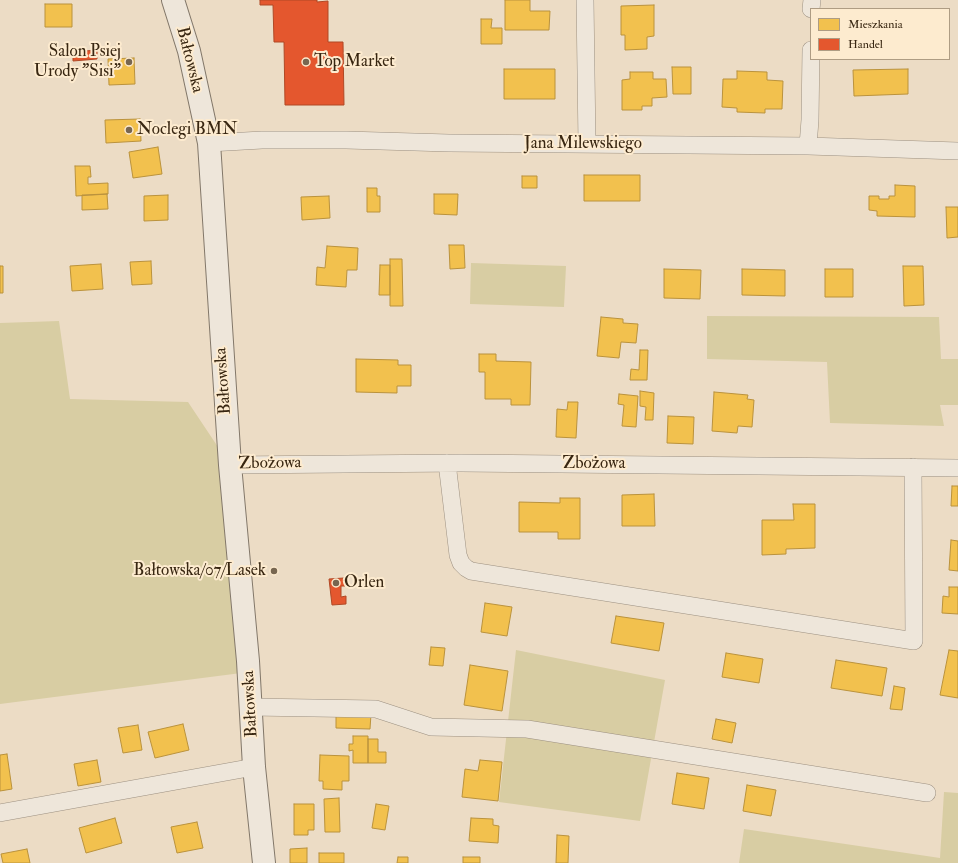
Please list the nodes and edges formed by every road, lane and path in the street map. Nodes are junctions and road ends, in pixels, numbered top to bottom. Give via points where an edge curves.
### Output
1 (173, 0) edge
2 (585, 0) edge
3 (811, 60) edge
4 (209, 143) junction
5 (587, 144) junction
6 (808, 146) junction
7 (958, 151) edge
8 (447, 463) junction
9 (230, 465) junction
10 (913, 467) junction
11 (958, 468) edge
12 (251, 707) junction
13 (254, 766) junction
14 (927, 793) dead end
15 (0, 813) edge
16 (264, 863) edge

1 - 4 main road, Bałtowska via 189,51
2 - 5 street
3 - 6 street
4 - 5 street, Jana Milewskiego via 262,140
4 - 9 main road, Bałtowska
5 - 6 street, Jana Milewskiego
6 - 7 street, Jana Milewskiego
8 - 9 street, Zbożowa
8 - 10 street, Zbożowa
8 - 10 street via 458,555 461,563 471,571 914,641
9 - 12 main road, Bałtowska
10 - 11 street, Zbożowa
12 - 13 main road, Bałtowska
12 - 14 street via 376,709 431,727 527,730
13 - 15 street
13 - 16 main road, Bałtowska

